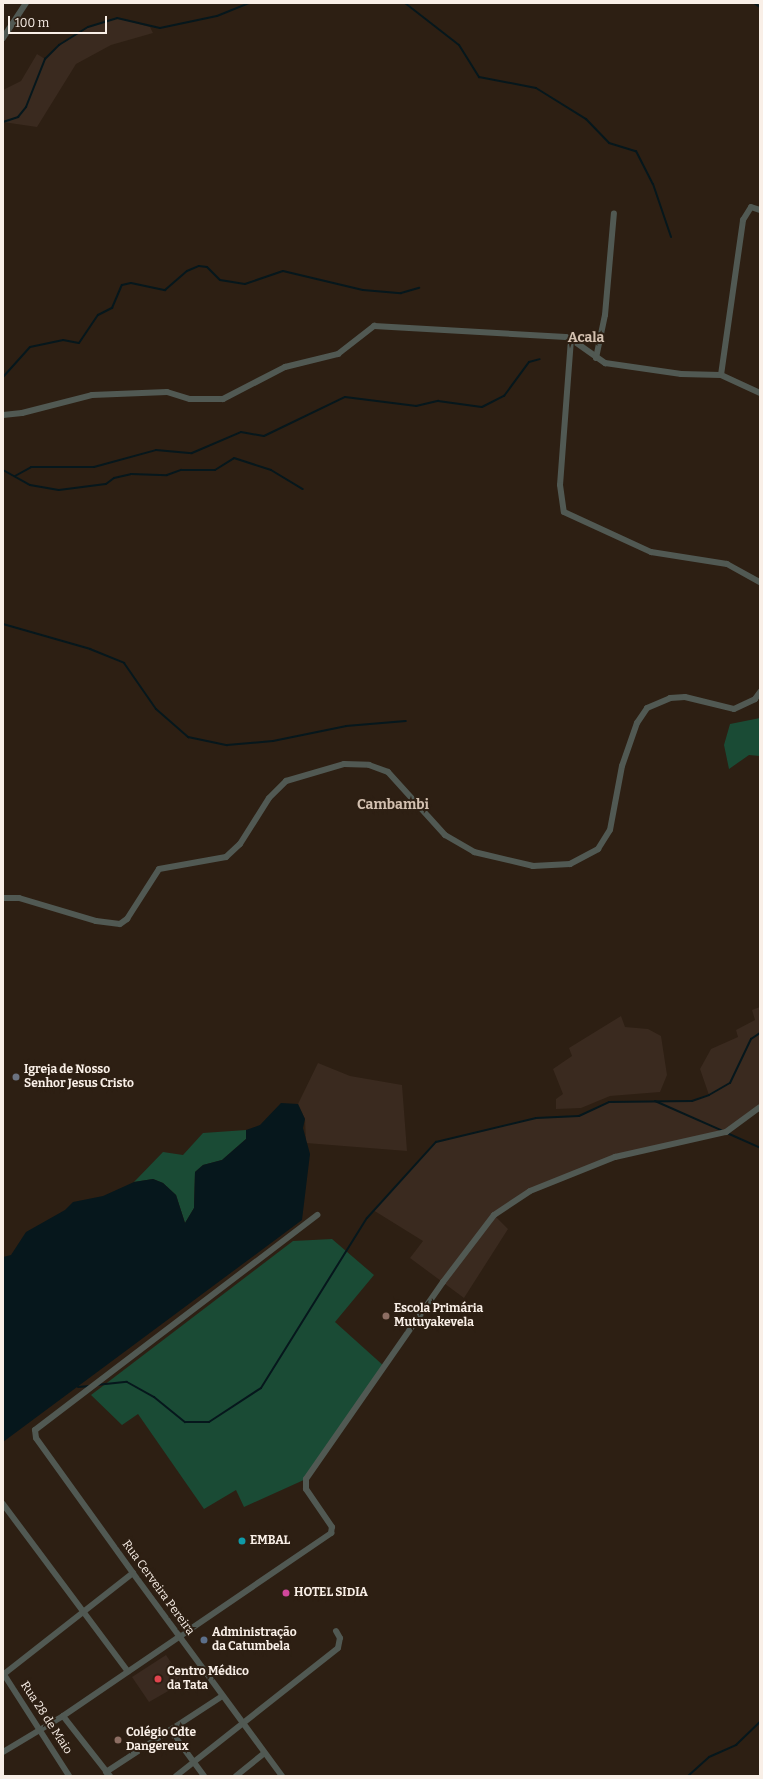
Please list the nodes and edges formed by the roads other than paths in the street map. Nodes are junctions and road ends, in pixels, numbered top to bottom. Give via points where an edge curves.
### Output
1 (26, 3) edge
2 (3, 38) edge
3 (760, 210) edge
4 (614, 213) dead end
5 (571, 339) junction
6 (596, 358) junction
7 (721, 374) junction
8 (760, 392) edge
9 (3, 415) edge
10 (760, 582) edge
11 (760, 692) edge
12 (3, 898) edge
13 (760, 1107) edge
14 (317, 1215) dead end
15 (3, 1504) edge
16 (132, 1573) junction
17 (83, 1609) junction
18 (336, 1631) dead end
19 (180, 1638) junction
20 (128, 1672) junction
21 (4, 1673) edge
22 (222, 1696) junction
23 (63, 1716) junction
24 (241, 1721) junction
25 (41, 1728) junction
26 (170, 1730) junction
27 (3, 1752) edge
28 (264, 1753) junction
29 (194, 1762) junction
30 (108, 1774) edge
31 (69, 1776) edge
32 (176, 1776) edge
33 (204, 1776) edge
34 (236, 1776) edge
35 (282, 1776) edge

1 - 2 street
3 - 7 street via 751,207 743,220
4 - 6 street via 605,315
5 - 6 street
5 - 9 street via 374,326 338,354 285,367 223,399 190,399 167,392 92,394 22,413
5 - 10 street via 560,484 564,512 651,552 727,564
6 - 7 street via 666,372
7 - 8 street
11 - 12 street via 755,699 734,709 685,697 647,708 637,723 620,771 610,830 598,849 570,864 533,866 474,852 454,843 439,830 388,772 368,765 344,764 286,781 269,798 240,844 226,857 159,869 127,919 120,924 96,921 19,898
13 - 19 street via 726,1132 615,1157 530,1190 494,1215 443,1282 306,1479 306,1489 333,1530
14 - 16 street, Rua Cerveira Pereira via 35,1430 36,1438
15 - 17 street
16 - 17 street
16 - 19 street, Rua Cerveira Pereira
17 - 20 street
17 - 21 street
18 - 24 street via 340,1638 338,1648
19 - 20 street
19 - 22 street, Rua Cerveira Pereira
20 - 23 street
21 - 25 street, Rua 28 de Maio
22 - 24 street, Rua Cerveira Pereira
22 - 26 street
23 - 25 street
23 - 30 street
24 - 28 street, Rua Cerveira Pereira
24 - 29 street
25 - 27 street
25 - 31 street, Rua 28 de Maio
26 - 29 street
26 - 30 street
28 - 34 street
28 - 35 street, Rua Cerveira Pereira
29 - 32 street
29 - 33 street

